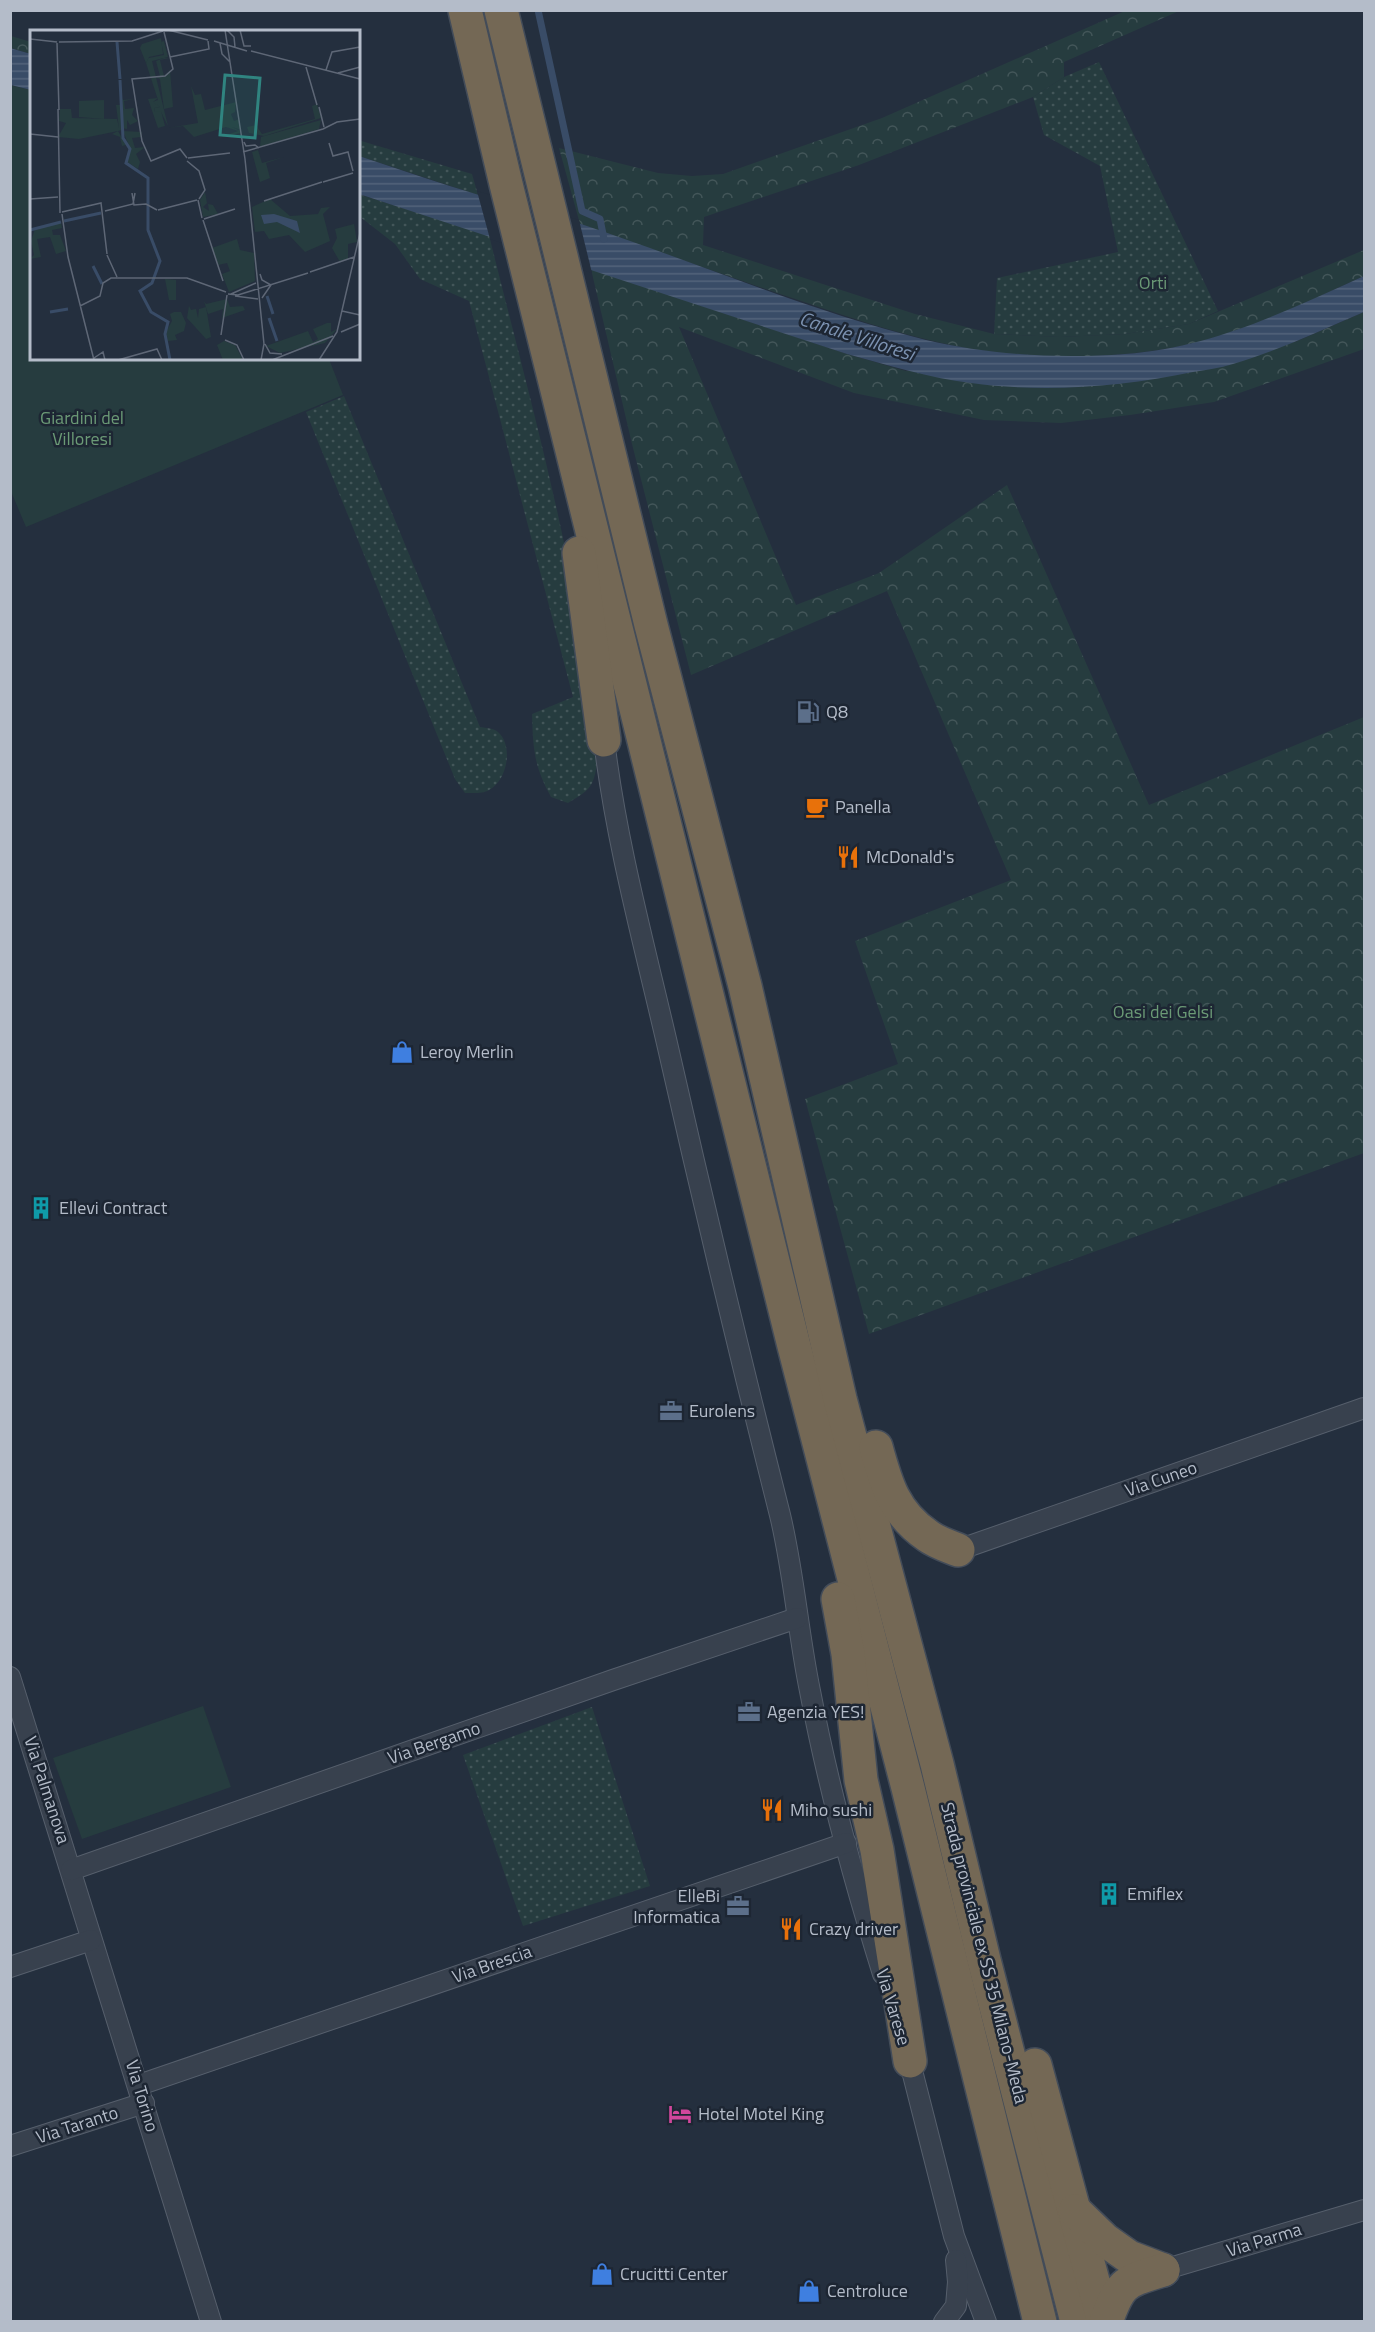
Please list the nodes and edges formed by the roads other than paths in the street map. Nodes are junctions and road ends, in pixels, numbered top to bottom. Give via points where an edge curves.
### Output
1 (465, 10) edge
2 (501, 10) edge
3 (529, 274) junction
4 (604, 740) joint
5 (794, 1346) junction
6 (840, 1399) junction
7 (1365, 1408) edge
8 (958, 1550) joint
9 (797, 1618) junction
10 (10, 1677) edge
11 (846, 1843) junction
12 (71, 1870) junction
13 (91, 1940) junction
14 (984, 1960) junction
15 (10, 1967) edge
16 (910, 2061) junction
17 (141, 2094) junction
18 (10, 2146) edge
19 (1365, 2210) edge
20 (1075, 2211) junction
21 (954, 2236) junction
22 (1163, 2270) junction
23 (211, 2322) edge
24 (944, 2322) edge
25 (986, 2322) edge
26 (1040, 2322) edge
27 (1077, 2322) edge
28 (1105, 2322) edge

1 - 3 highway
2 - 6 highway via 651,625 745,986
3 - 4 highway via 584,579
3 - 5 highway
4 - 9 street, Via Varese via 639,925 787,1544
5 - 16 highway via 848,1654 861,1780 877,1850
5 - 26 highway, Strada provinciale ex SS 35 Milano-Meda
6 - 8 highway via 867,1419 888,1489 903,1512 928,1536
6 - 14 highway, Strada provinciale ex SS 35 Milano-Meda via 937,1764
7 - 8 street, Via Cuneo
9 - 11 street, Via Varese via 809,1690
9 - 12 street, Via Bergamo
10 - 12 street, Via Palmanova
11 - 16 street, Via Varese
11 - 17 street, Via Brescia
12 - 13 street, Via Torino
13 - 15 street
13 - 17 street, Via Torino
14 - 20 highway via 1010,1973
14 - 27 highway, Strada provinciale ex SS 35 Milano-Meda
16 - 21 street, Via Varese
17 - 18 street, Via Taranto
17 - 23 street, Via Torino
19 - 22 street, Via Parma
20 - 22 highway via 1129,2257
20 - 28 highway
21 - 24 street via 956,2306
21 - 25 street, Via Varese
22 - 28 highway via 1131,2280 1115,2296

